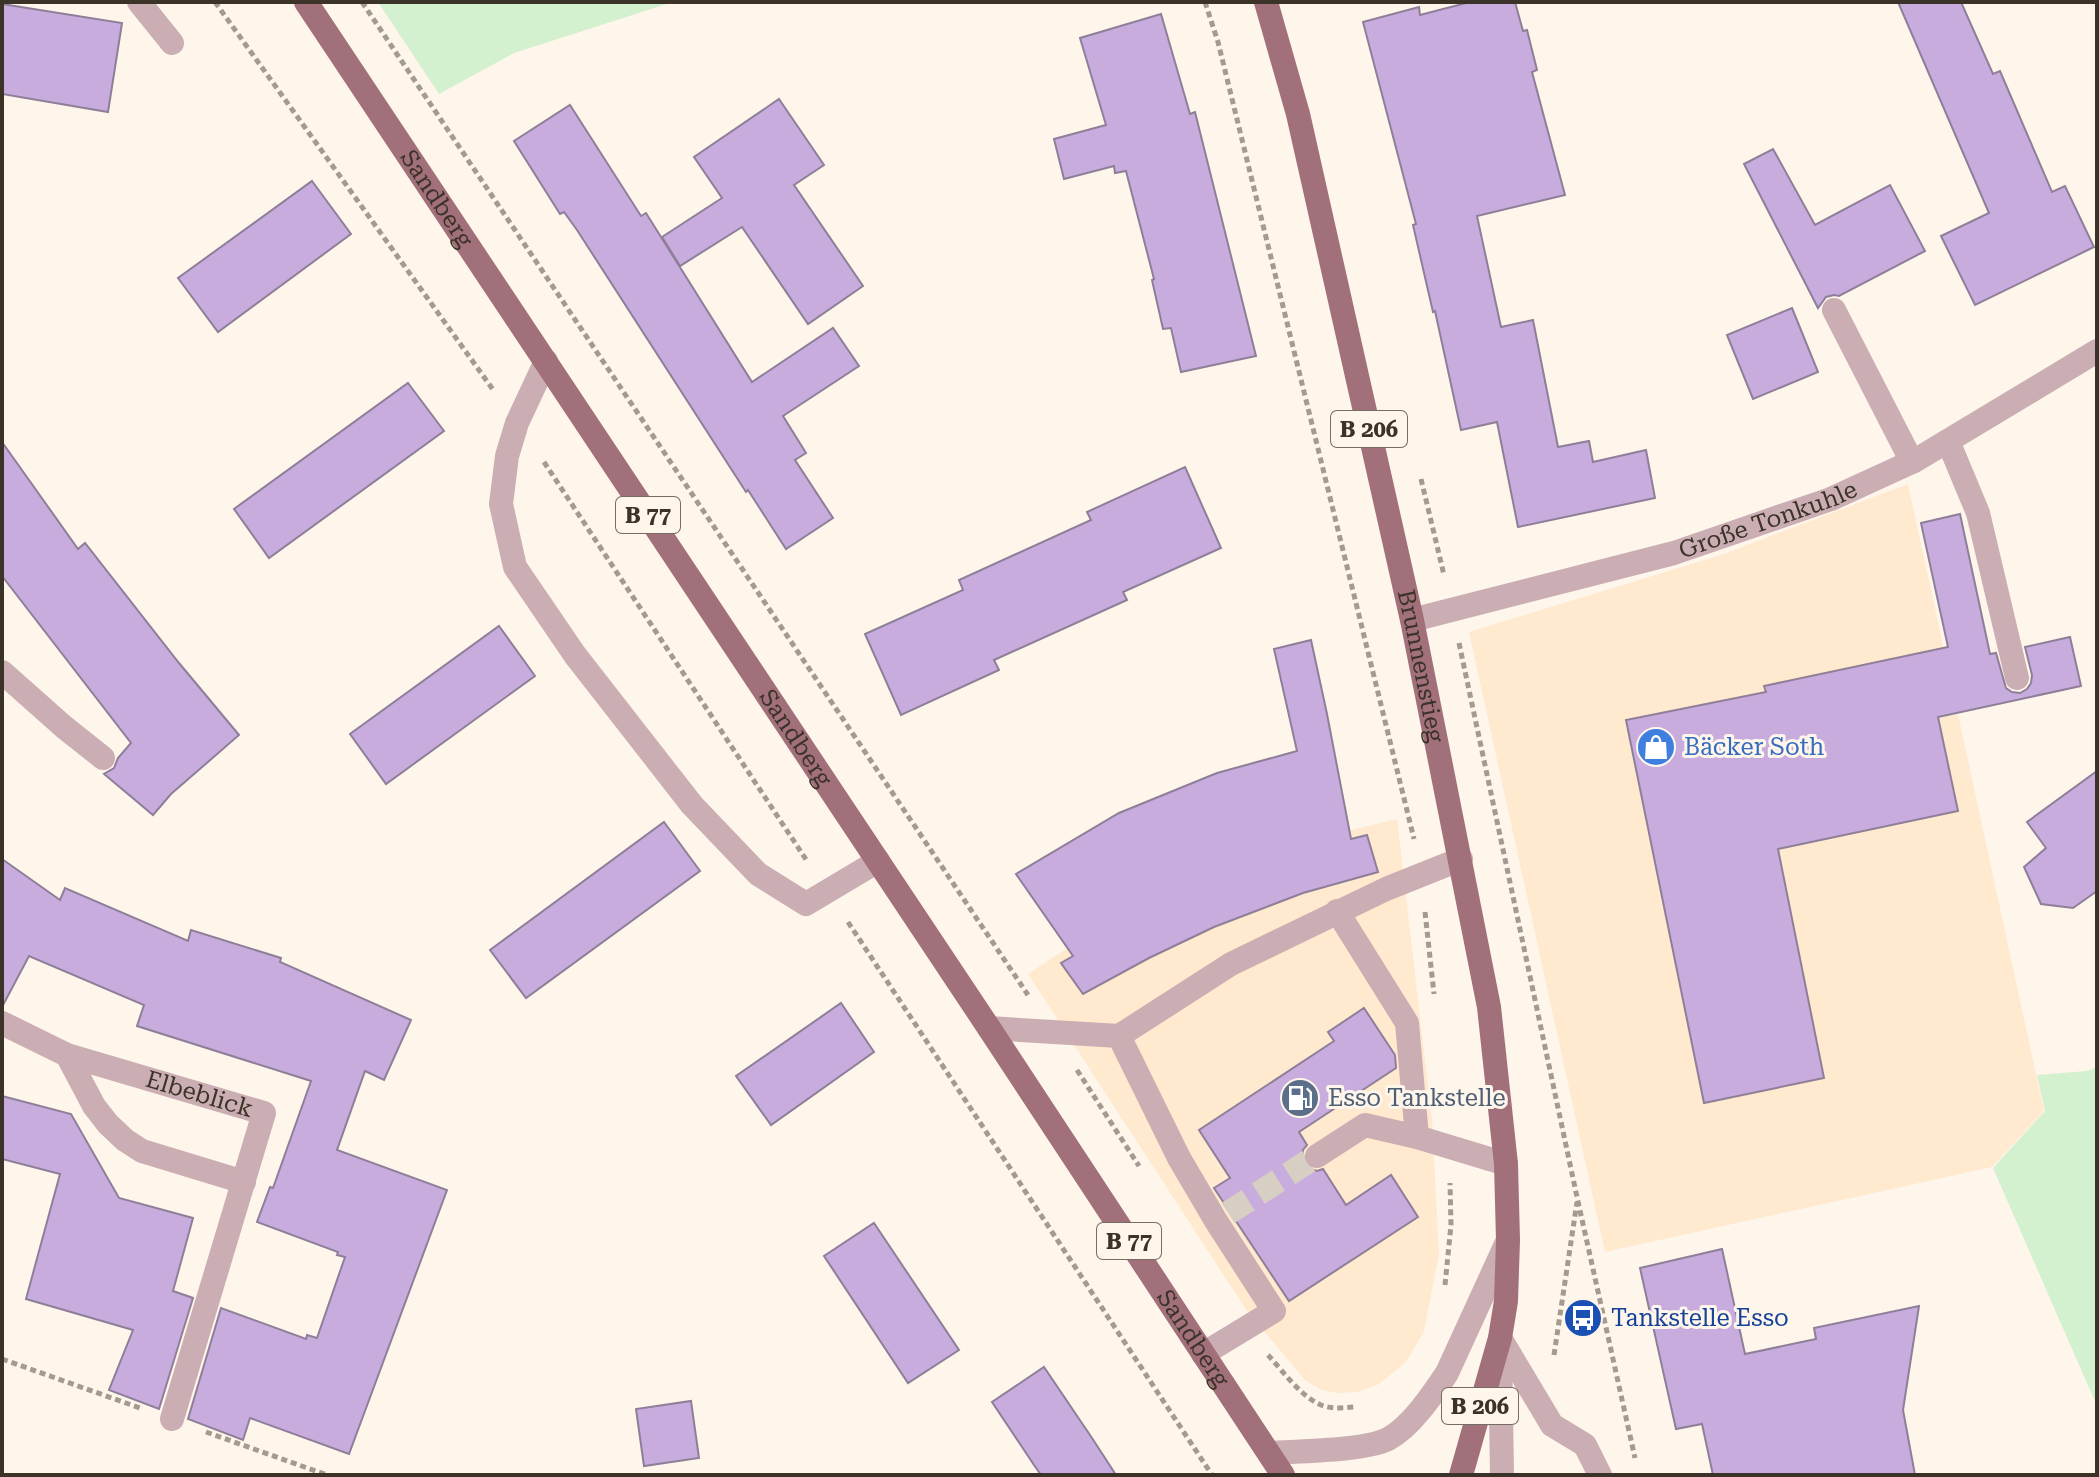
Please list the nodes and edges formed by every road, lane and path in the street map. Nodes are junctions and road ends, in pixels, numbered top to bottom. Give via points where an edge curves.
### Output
1 (139, 2) edge
2 (215, 2) edge
3 (306, 2) edge
4 (362, 2) edge
5 (1205, 2) edge
6 (1266, 2) edge
7 (172, 43) dead end
8 (1834, 310) dead end
9 (2097, 351) edge
10 (546, 361) junction
11 (517, 423) junction
12 (1948, 441) junction
13 (1912, 462) junction
14 (1412, 620) junction
15 (2, 672) edge
16 (2017, 678) dead end
17 (103, 758) dead end
18 (1461, 859) junction
19 (878, 861) junction
20 (1421, 874) junction
21 (827, 891) junction
22 (1337, 911) junction
23 (1434, 995) dead end
24 (2, 1023) edge
25 (989, 1028) junction
26 (1053, 1032) junction
27 (1119, 1036) junction
28 (67, 1055) junction
29 (1417, 1137) junction
30 (1450, 1147) junction
31 (1317, 1156) tunnel mouth
32 (1506, 1164) junction
33 (1144, 1174) dead end
34 (244, 1182) junction
35 (1577, 1197) dead end
36 (1508, 1240) junction
37 (1445, 1286) dead end
38 (1244, 1329) junction
39 (1500, 1338) junction
40 (1203, 1354) junction
41 (1338, 1408) dead end
42 (1545, 1413) junction
43 (172, 1419) dead end
44 (1269, 1453) junction
45 (1212, 1475) edge
46 (1283, 1475) edge
47 (1461, 1475) edge
48 (1502, 1475) edge
49 (1600, 1475) edge

1 - 7 street
2 - 11 path
3 - 10 main road, Sandberg / B 77
4 - 26 path
5 - 20 path
6 - 14 main road, Brunnenstieg / B 206 via 1298,114
8 - 13 street
9 - 12 street, Große Tonkuhle
10 - 11 street
10 - 19 main road, Sandberg / B 77
11 - 21 path
11 - 21 street via 501,504 515,567 575,655 692,805 758,874 806,904
12 - 13 street, Große Tonkuhle
12 - 16 street via 1978,513
13 - 14 street, Große Tonkuhle via 1831,499 1674,553
14 - 18 main road, Brunnenstieg / B 206
15 - 17 street
18 - 20 street
18 - 32 main road, Brunnenstieg / B 206 via 1489,1007
19 - 21 street
19 - 25 main road, Sandberg / B 77
20 - 22 street
20 - 23 path
21 - 45 path
22 - 27 street via 1231,964
22 - 29 street via 1407,1023
24 - 28 street, Elbeblick
25 - 26 street
25 - 40 main road, Sandberg / B 77
26 - 27 street
26 - 33 path
27 - 38 street via 1179,1158 1222,1217 1274,1311
28 - 34 street via 94,1106 125,1140 142,1151
28 - 34 street, Elbeblick via 264,1113
29 - 30 street
29 - 31 street via 1365,1125
30 - 32 street
30 - 37 path
32 - 36 main road, Brunnenstieg / B 206
34 - 43 street, Elbeblick
35 - 42 path
36 - 39 main road, Brunnenstieg / B 206
36 - 44 street via 1447,1373 1400,1430 1361,1446
38 - 40 street
38 - 41 path via 1305,1395
39 - 42 street
39 - 47 main road, Brunnenstieg / B 206
39 - 48 street
40 - 44 main road, Sandberg / B 77
42 - 49 street via 1552,1425 1585,1445
44 - 46 main road, Sandberg / B 77

